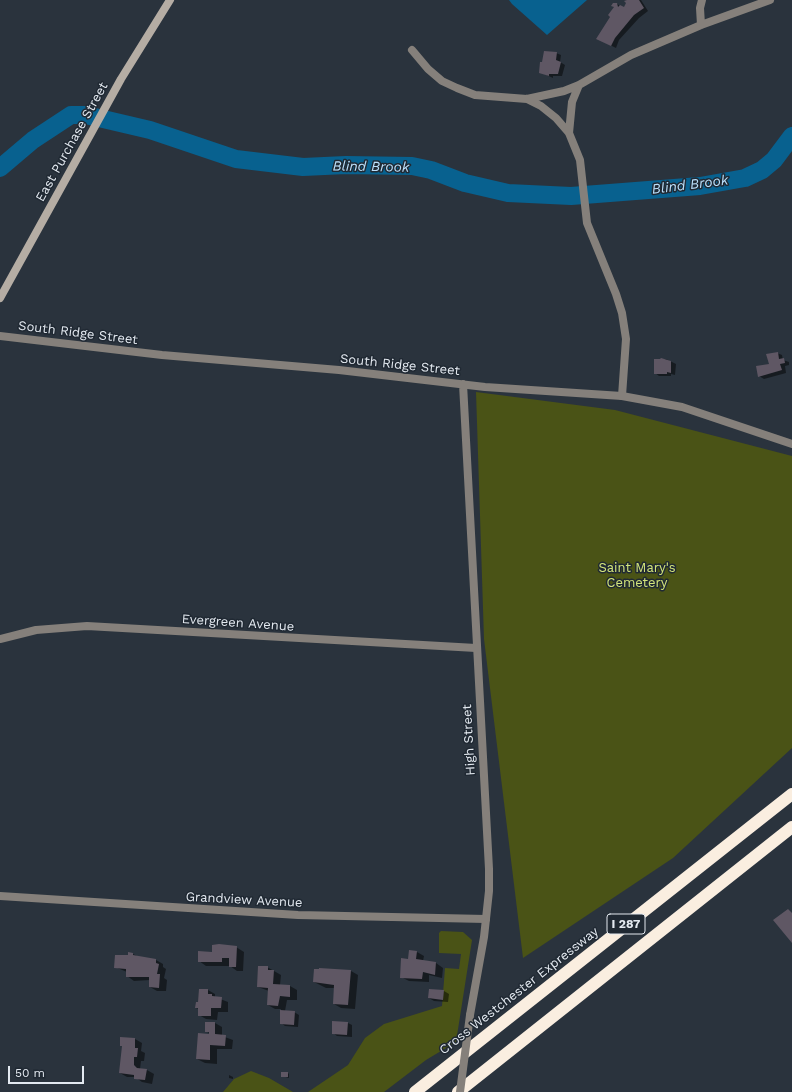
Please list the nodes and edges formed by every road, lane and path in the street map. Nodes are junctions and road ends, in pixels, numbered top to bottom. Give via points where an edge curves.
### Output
1 (170, 0) edge
2 (702, 0) edge
3 (770, 0) edge
4 (701, 25) junction
5 (412, 50) dead end
6 (580, 85) junction
7 (527, 99) junction
8 (569, 133) junction
9 (0, 298) edge
10 (0, 336) edge
11 (463, 384) junction
12 (622, 396) junction
13 (792, 444) edge
14 (0, 639) edge
15 (476, 648) junction
16 (792, 794) edge
17 (792, 827) edge
18 (0, 896) edge
19 (486, 919) junction
20 (415, 1092) edge
21 (459, 1092) edge

1 - 9 main road, East Purchase Street via 121,79
2 - 4 street
3 - 4 street
4 - 6 street via 632,55
5 - 7 street via 442,81 457,88 475,95
6 - 7 street
6 - 8 street via 572,102
7 - 8 street via 551,114
8 - 12 street via 580,160 587,223 622,313 626,339
10 - 11 street, South Ridge Street via 162,355 339,370
11 - 12 street, South Ridge Street
11 - 15 street, High Street
12 - 13 street, South Ridge Street via 682,407
14 - 15 street, Evergreen Avenue via 36,630 87,626
15 - 19 street, High Street via 489,869
16 - 20 highway, Cross Westchester Expressway / I 287
17 - 21 highway, I 287
18 - 19 street, Grandview Avenue via 298,915
19 - 21 street, High Street, bridge

